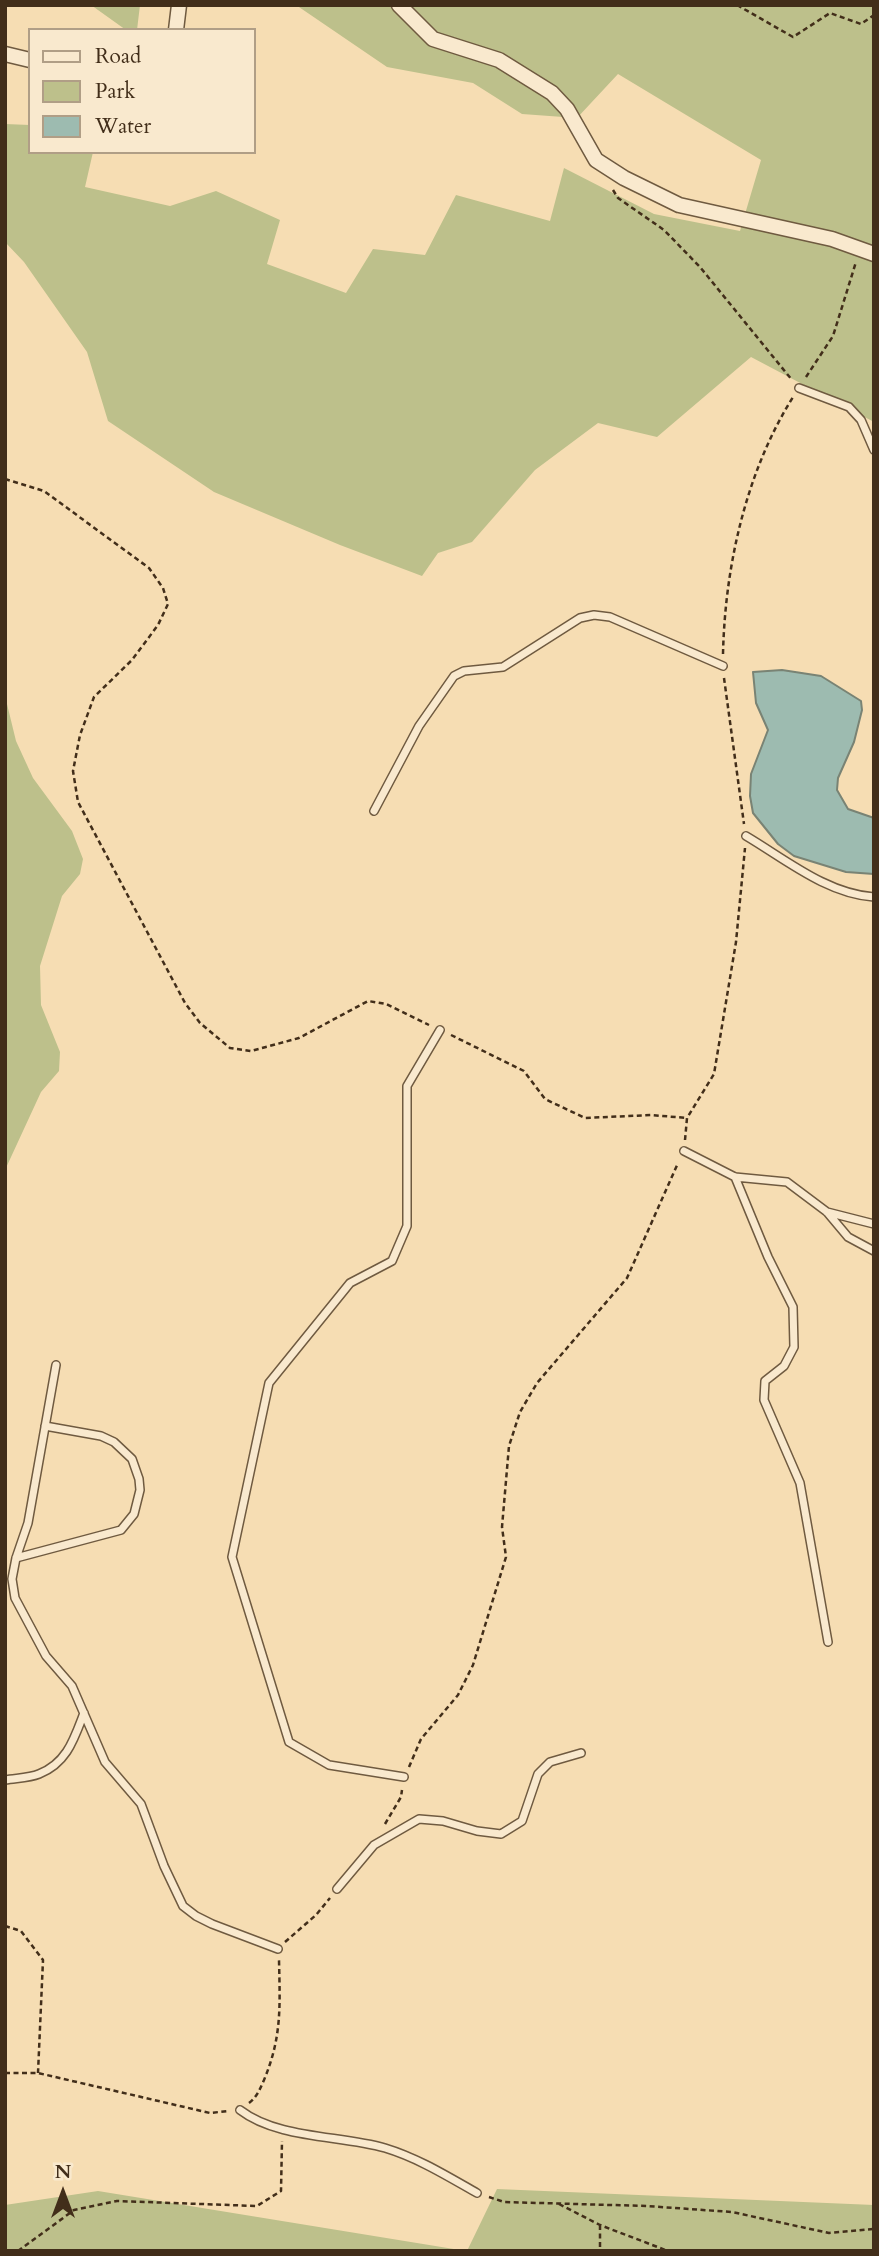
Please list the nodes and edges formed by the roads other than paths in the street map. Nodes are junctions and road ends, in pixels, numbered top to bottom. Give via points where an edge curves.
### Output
1 (179, 5) edge
2 (399, 5) edge
3 (176, 28) edge
4 (5, 54) edge
5 (28, 60) edge
6 (867, 251) edge
7 (799, 388) road end
8 (874, 450) edge
9 (723, 666) road end
10 (374, 811) dead end
11 (746, 836) road end
12 (874, 897) edge
13 (440, 1030) road end
14 (684, 1151) road end
15 (735, 1177) junction
16 (827, 1212) junction
17 (874, 1224) edge
18 (874, 1251) edge
19 (56, 1365) dead end
20 (45, 1426) junction
21 (16, 1558) junction
22 (828, 1642) dead end
23 (84, 1713) junction
24 (581, 1753) dead end
25 (404, 1777) road end
26 (5, 1780) edge
27 (337, 1889) road end
28 (278, 1949) road end
29 (240, 2110) road end
30 (477, 2193) road end

1 - 3 street
2 - 6 street via 433,39 499,60 552,93 596,160 624,178 679,205
4 - 5 street
7 - 8 lane via 849,407 861,420
9 - 10 lane via 610,617 580,618 503,667 454,676 419,726
11 - 12 lane via 826,883
13 - 25 lane via 407,1086 407,1226 392,1261 349,1283 269,1383 232,1557 289,1742 329,1765
14 - 15 lane
15 - 16 lane via 787,1182
15 - 22 lane via 793,1307 794,1347 784,1366 765,1381 764,1400 800,1483
16 - 17 lane
16 - 18 lane via 848,1237
19 - 20 lane
20 - 21 lane via 28,1523
20 - 21 lane via 114,1442 132,1459 140,1490 134,1514 121,1530
21 - 23 lane via 15,1598 46,1656 72,1686
23 - 26 lane via 63,1759 38,1774
23 - 28 lane via 105,1762 141,1804 183,1906 212,1924
24 - 27 lane via 550,1762 538,1774 522,1821 501,1834 419,1819 374,1846
29 - 30 lane via 255,2122 382,2147 414,2158

